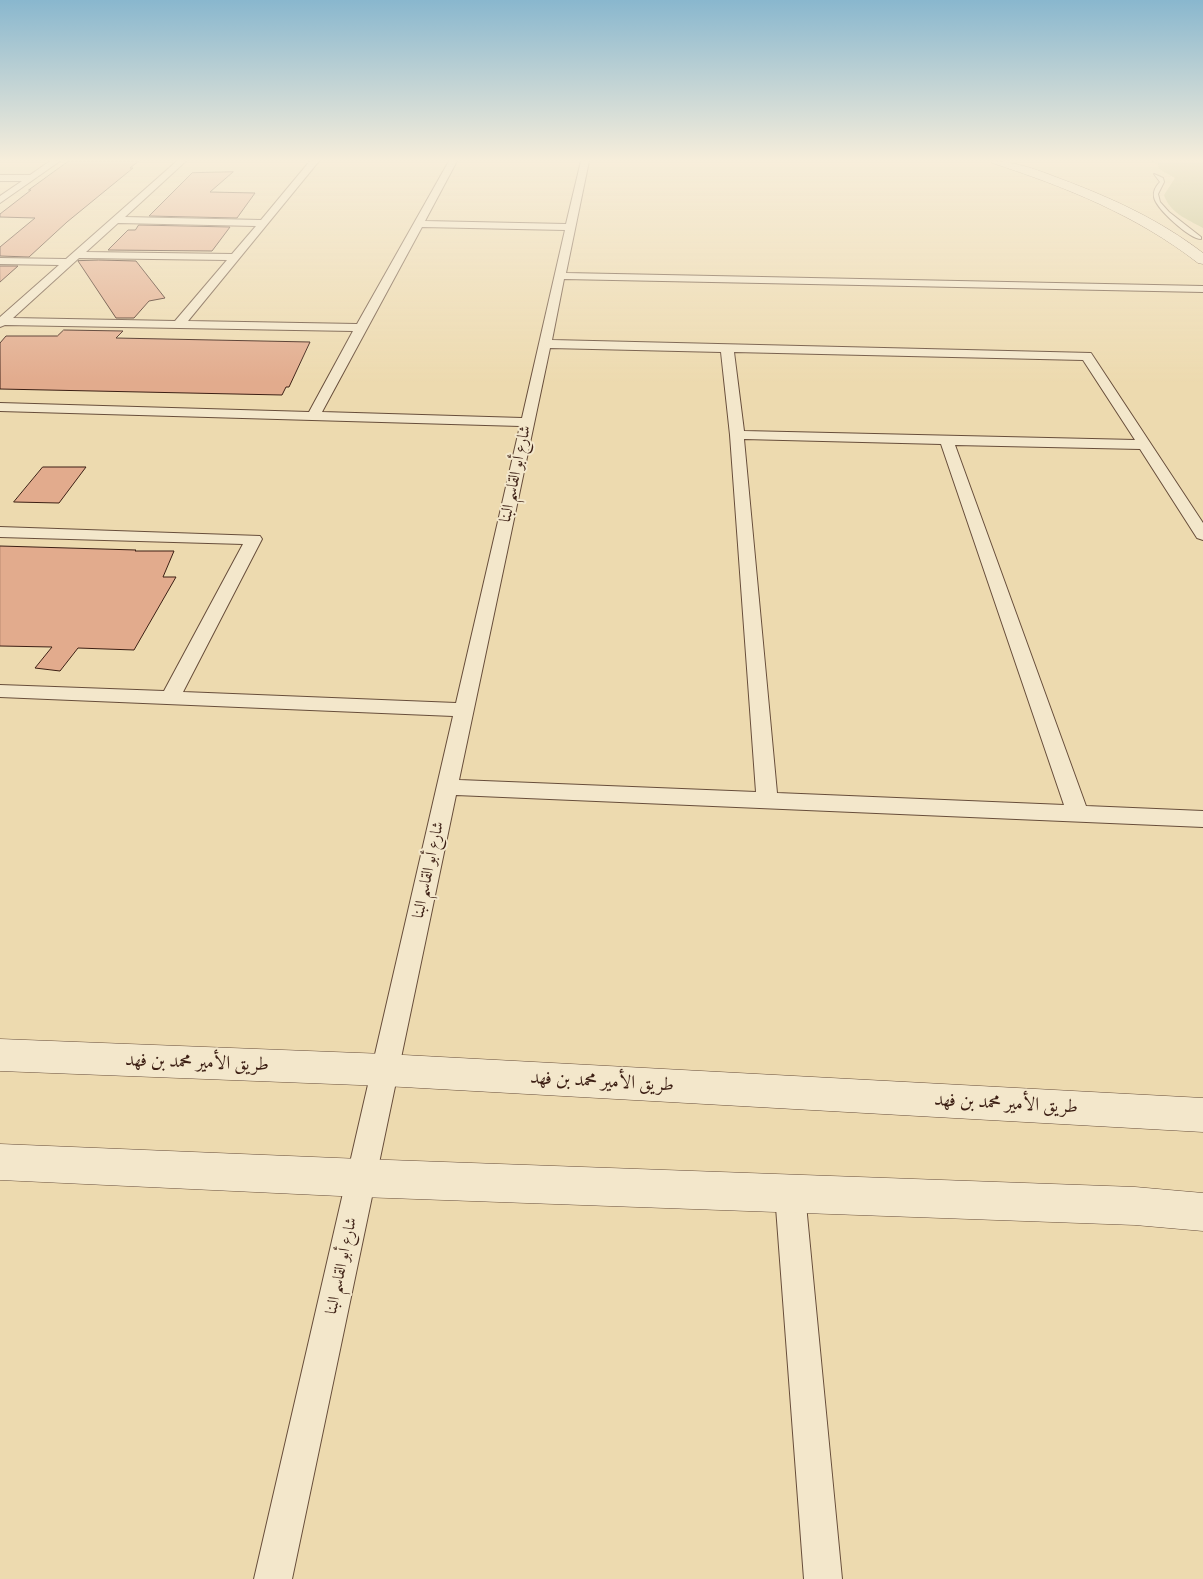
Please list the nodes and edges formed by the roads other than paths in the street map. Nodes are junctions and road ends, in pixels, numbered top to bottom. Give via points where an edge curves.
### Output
1 (99, 235) edge
2 (254, 235) edge
3 (412, 235) edge
4 (569, 235) edge
5 (1166, 235) edge
6 (235, 257) junction
7 (72, 259) junction
8 (1203, 260) edge
9 (0, 261) edge
10 (560, 276) junction
11 (1203, 289) edge
12 (1, 322) edge
13 (179, 324) junction
14 (361, 328) junction
15 (544, 344) junction
16 (727, 349) junction
17 (0, 407) edge
18 (313, 416) junction
19 (527, 422) junction
20 (737, 434) junction
21 (946, 440) junction
22 (1145, 445) junction
23 (0, 532) edge
24 (1203, 535) edge
25 (0, 691) edge
26 (171, 696) junction
27 (464, 710) junction
28 (447, 787) junction
29 (767, 799) junction
30 (1078, 813) junction
31 (1203, 819) edge
32 (0, 1055) edge
33 (385, 1070) junction
34 (1203, 1115) edge
35 (0, 1162) edge
36 (361, 1178) junction
37 (790, 1194) junction
38 (1203, 1212) edge
39 (273, 1579) edge
40 (823, 1579) edge

1 - 7 street
2 - 6 street
3 - 14 street
4 - 10 street, شارع أبو القاسم البنا
5 - 8 street
6 - 7 street
6 - 13 street
7 - 9 street
7 - 12 street
10 - 11 street
10 - 15 street, شارع أبو القاسم البنا
12 - 13 street
13 - 14 street
14 - 18 street
15 - 16 street
15 - 19 street, شارع أبو القاسم البنا
16 - 20 street
16 - 22 street via 1087,356
17 - 18 street
18 - 19 street
19 - 27 street, شارع أبو القاسم البنا
20 - 21 street
20 - 29 street
21 - 22 street
21 - 30 street
22 - 24 street
23 - 26 street via 254,539
25 - 26 street
26 - 27 street
27 - 28 street, شارع أبو القاسم البنا
28 - 29 street
28 - 33 street, شارع أبو القاسم البنا
29 - 30 street
30 - 31 street
32 - 33 street, طريق الأمير محمد بن فهد
33 - 34 street, طريق الأمير محمد بن فهد
33 - 36 street, شارع أبو القاسم البنا
35 - 36 street
36 - 37 street
36 - 39 street, شارع أبو القاسم البنا
37 - 38 street via 1135,1206
37 - 40 street

